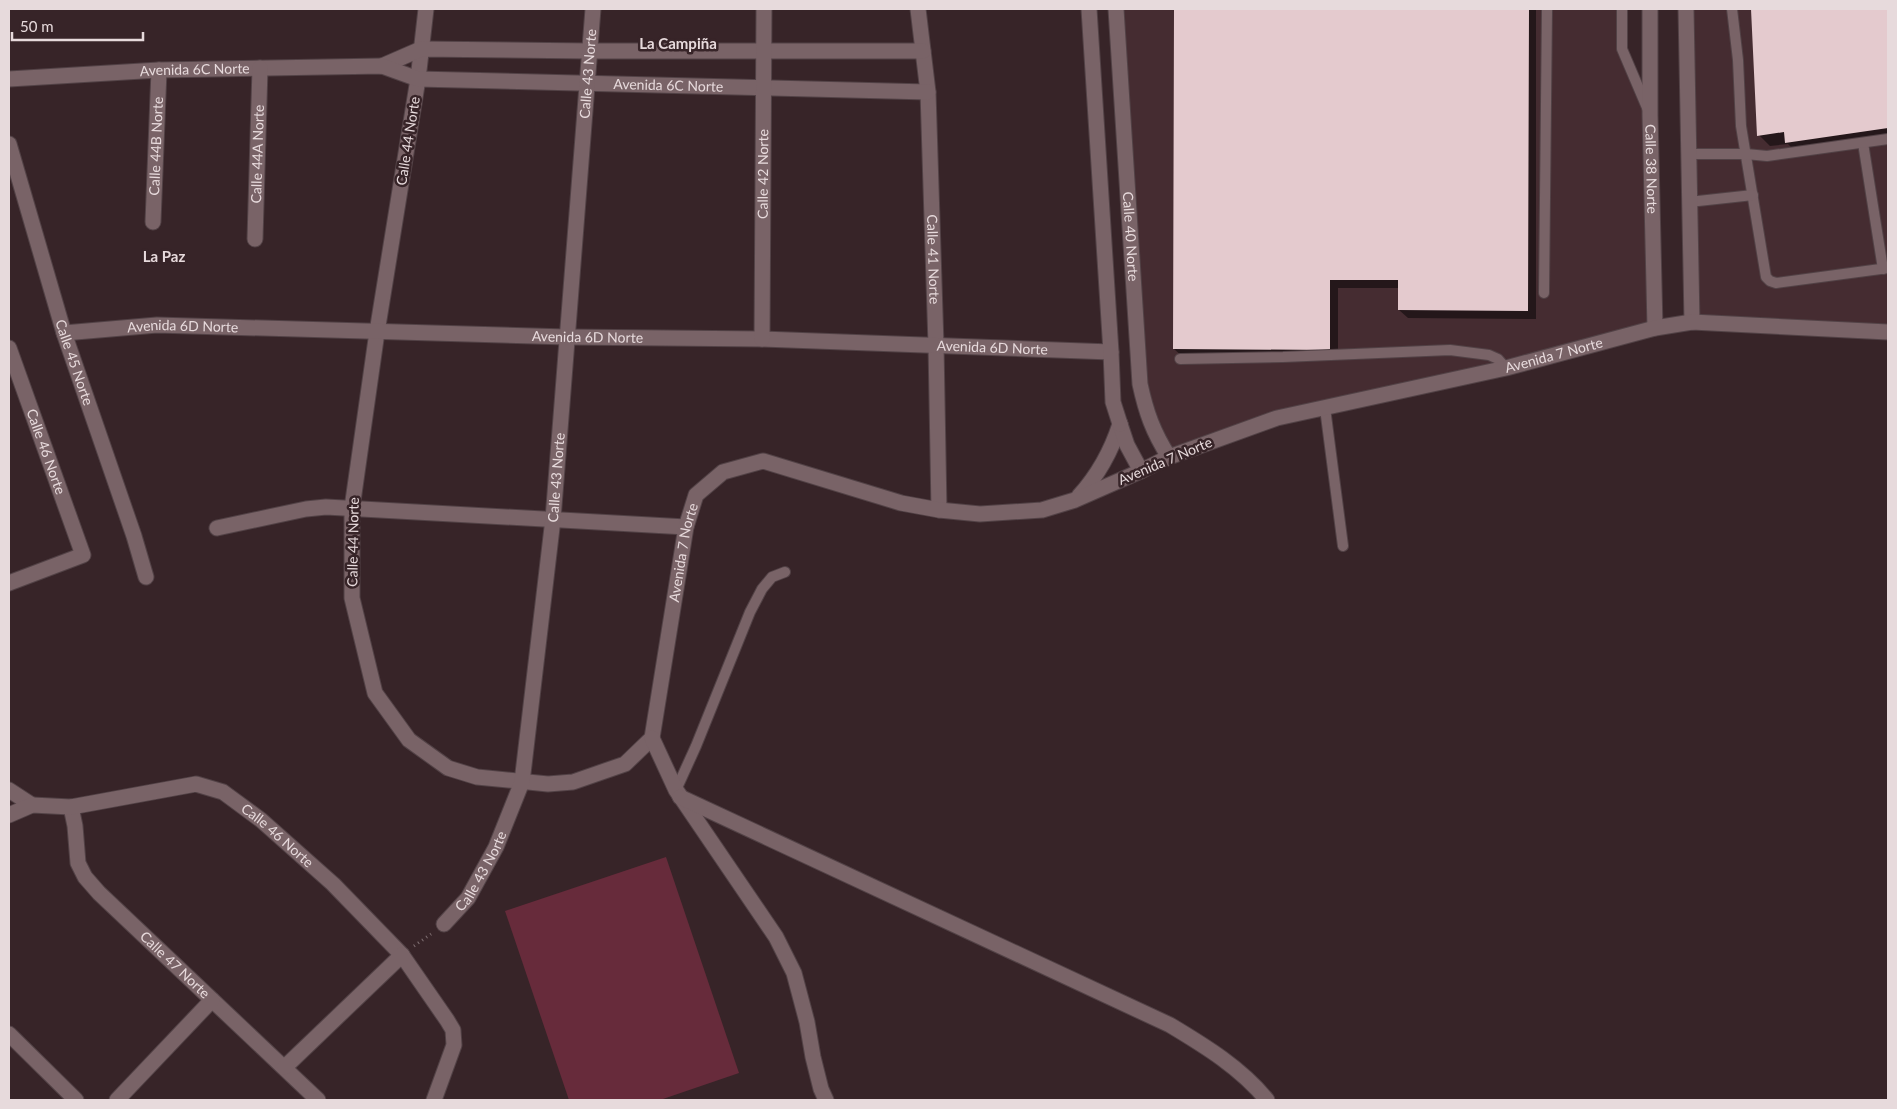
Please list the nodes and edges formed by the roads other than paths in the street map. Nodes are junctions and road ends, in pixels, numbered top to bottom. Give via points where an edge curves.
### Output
1 (426, 9) edge
2 (593, 9) edge
3 (764, 9) edge
4 (918, 9) edge
5 (1089, 9) edge
6 (1116, 9) edge
7 (1547, 9) edge
8 (1622, 9) edge
9 (1650, 9) edge
10 (1686, 9) edge
11 (1732, 9) edge
12 (421, 49) junction
13 (764, 50) junction
14 (589, 51) junction
15 (923, 51) junction
16 (382, 66) junction
17 (260, 68) junction
18 (159, 70) junction
19 (9, 79) edge
20 (418, 79) junction
21 (587, 84) junction
22 (762, 88) junction
23 (928, 92) junction
24 (1650, 115) junction
25 (1888, 139) edge
26 (1863, 143) junction
27 (9, 144) edge
28 (1688, 154) junction
29 (1746, 154) junction
30 (1753, 195) junction
31 (1689, 202) junction
32 (153, 222) dead end
33 (255, 239) dead end
34 (1886, 268) edge
35 (1544, 293) dead end
36 (1692, 322) junction
37 (1655, 328) junction
38 (377, 332) junction
39 (1888, 332) edge
40 (64, 333) junction
41 (567, 336) junction
42 (762, 339) junction
43 (936, 345) junction
44 (9, 348) edge
45 (1111, 352) junction
46 (1180, 359) dead end
47 (1506, 368) junction
48 (1325, 408) junction
49 (1120, 424) junction
50 (1169, 457) junction
51 (1141, 471) junction
52 (1075, 500) junction
53 (352, 508) junction
54 (939, 510) junction
55 (553, 519) junction
56 (686, 527) junction
57 (217, 528) dead end
58 (1343, 546) dead end
59 (785, 572) dead end
60 (146, 577) dead end
61 (9, 583) edge
62 (652, 738) junction
63 (522, 782) junction
64 (9, 790) edge
65 (678, 794) junction
66 (32, 805) junction
67 (71, 808) junction
68 (9, 815) edge
69 (444, 924) road end
70 (402, 955) junction
71 (212, 1000) junction
72 (9, 1034) edge
73 (285, 1067) junction
74 (76, 1100) edge
75 (116, 1100) edge
76 (318, 1100) edge
77 (434, 1100) edge
78 (826, 1100) edge
79 (1267, 1100) edge

1 - 12 street, Calle 44 Norte
2 - 14 street, Calle 43 Norte
3 - 13 street, Calle 42 Norte
4 - 15 street, Calle 41 Norte
5 - 45 street, Calle 40 Norte
6 - 50 street, Calle 40 Norte via 1140,384 1156,437
7 - 35 lane
8 - 24 lane via 1622,49
9 - 24 street, Calle 38 Norte
10 - 28 street
11 - 29 lane
12 - 14 street, Avenida 6C Norte
12 - 16 street, Avenida 6C Norte
12 - 20 street, Calle 44 Norte
13 - 14 street, Avenida 6C Norte
13 - 15 street, Avenida 6C Norte
13 - 22 street, Calle 42 Norte
14 - 21 street, Calle 43 Norte
15 - 23 street, Calle 41 Norte
16 - 17 street, Avenida 6C Norte
16 - 20 street, Avenida 6C Norte
17 - 18 street, Avenida 6C Norte
17 - 33 street, Calle 44A Norte
18 - 19 street, Avenida 6C Norte
18 - 32 street, Calle 44B Norte
20 - 21 street, Avenida 6C Norte
20 - 38 street, Calle 44 Norte
21 - 22 street, Avenida 6C Norte
21 - 41 street, Calle 43 Norte
22 - 23 street, Avenida 6C Norte
22 - 42 street, Calle 42 Norte
23 - 43 street, Calle 41 Norte
24 - 37 street, Calle 38 Norte
25 - 26 lane
26 - 29 lane via 1767,156
26 - 34 lane
27 - 40 street, Calle 45 Norte
28 - 29 lane
28 - 31 street
29 - 30 lane
30 - 31 lane
30 - 34 lane via 1766,277 1770,281 1776,283
31 - 36 street
36 - 37 street, Avenida 7 Norte
36 - 39 street, Avenida 7 Norte
37 - 47 street, Avenida 7 Norte
38 - 40 street, Avenida 6D Norte via 157,325
38 - 41 street, Avenida 6D Norte
38 - 53 street, Calle 44 Norte
40 - 60 street, Calle 45 Norte
41 - 42 street, Avenida 6D Norte
41 - 55 street, Calle 43 Norte
42 - 43 street, Avenida 6D Norte
43 - 45 street, Avenida 6D Norte
43 - 54 street, Calle 41 Norte
44 - 61 street, Calle 46 Norte via 83,555
45 - 49 street, Calle 40 Norte via 1113,402
46 - 47 lane via 1450,350 1489,354
47 - 48 street, Avenida 7 Norte
48 - 50 street, Avenida 7 Norte via 1277,418
48 - 58 lane
49 - 51 street, Calle 40 Norte
49 - 52 street via 1094,480
50 - 51 street, Avenida 7 Norte
51 - 52 street, Avenida 7 Norte
52 - 54 street, Avenida 7 Norte via 1042,510 1014,513
53 - 55 street
53 - 57 street via 306,508
53 - 63 street, Calle 44 Norte via 352,598 375,693 409,740 448,768 477,777
54 - 56 street, Avenida 7 Norte via 901,504 763,461 723,472 696,495
55 - 56 street
55 - 63 street, Calle 43 Norte
56 - 62 street, Avenida 7 Norte
59 - 65 lane via 772,577 750,612
62 - 63 street, Calle 44 Norte via 625,764 572,782
62 - 65 street
63 - 69 street, Calle 43 Norte via 496,848 468,898
64 - 66 street, Calle 46 Norte
65 - 78 street via 776,937 790,966
65 - 79 street via 1170,1025 1210,1049 1257,1087
66 - 67 street, Calle 46 Norte
66 - 68 street, Calle 46 Norte
67 - 70 street, Calle 46 Norte via 196,784 223,792 261,820 333,884
67 - 71 street, Calle 47 Norte via 78,863 85,877
70 - 73 street
70 - 77 street, Calle 46 Norte via 453,1030 454,1045
71 - 73 street, Calle 47 Norte
71 - 75 street
72 - 74 street
73 - 76 street, Calle 47 Norte

